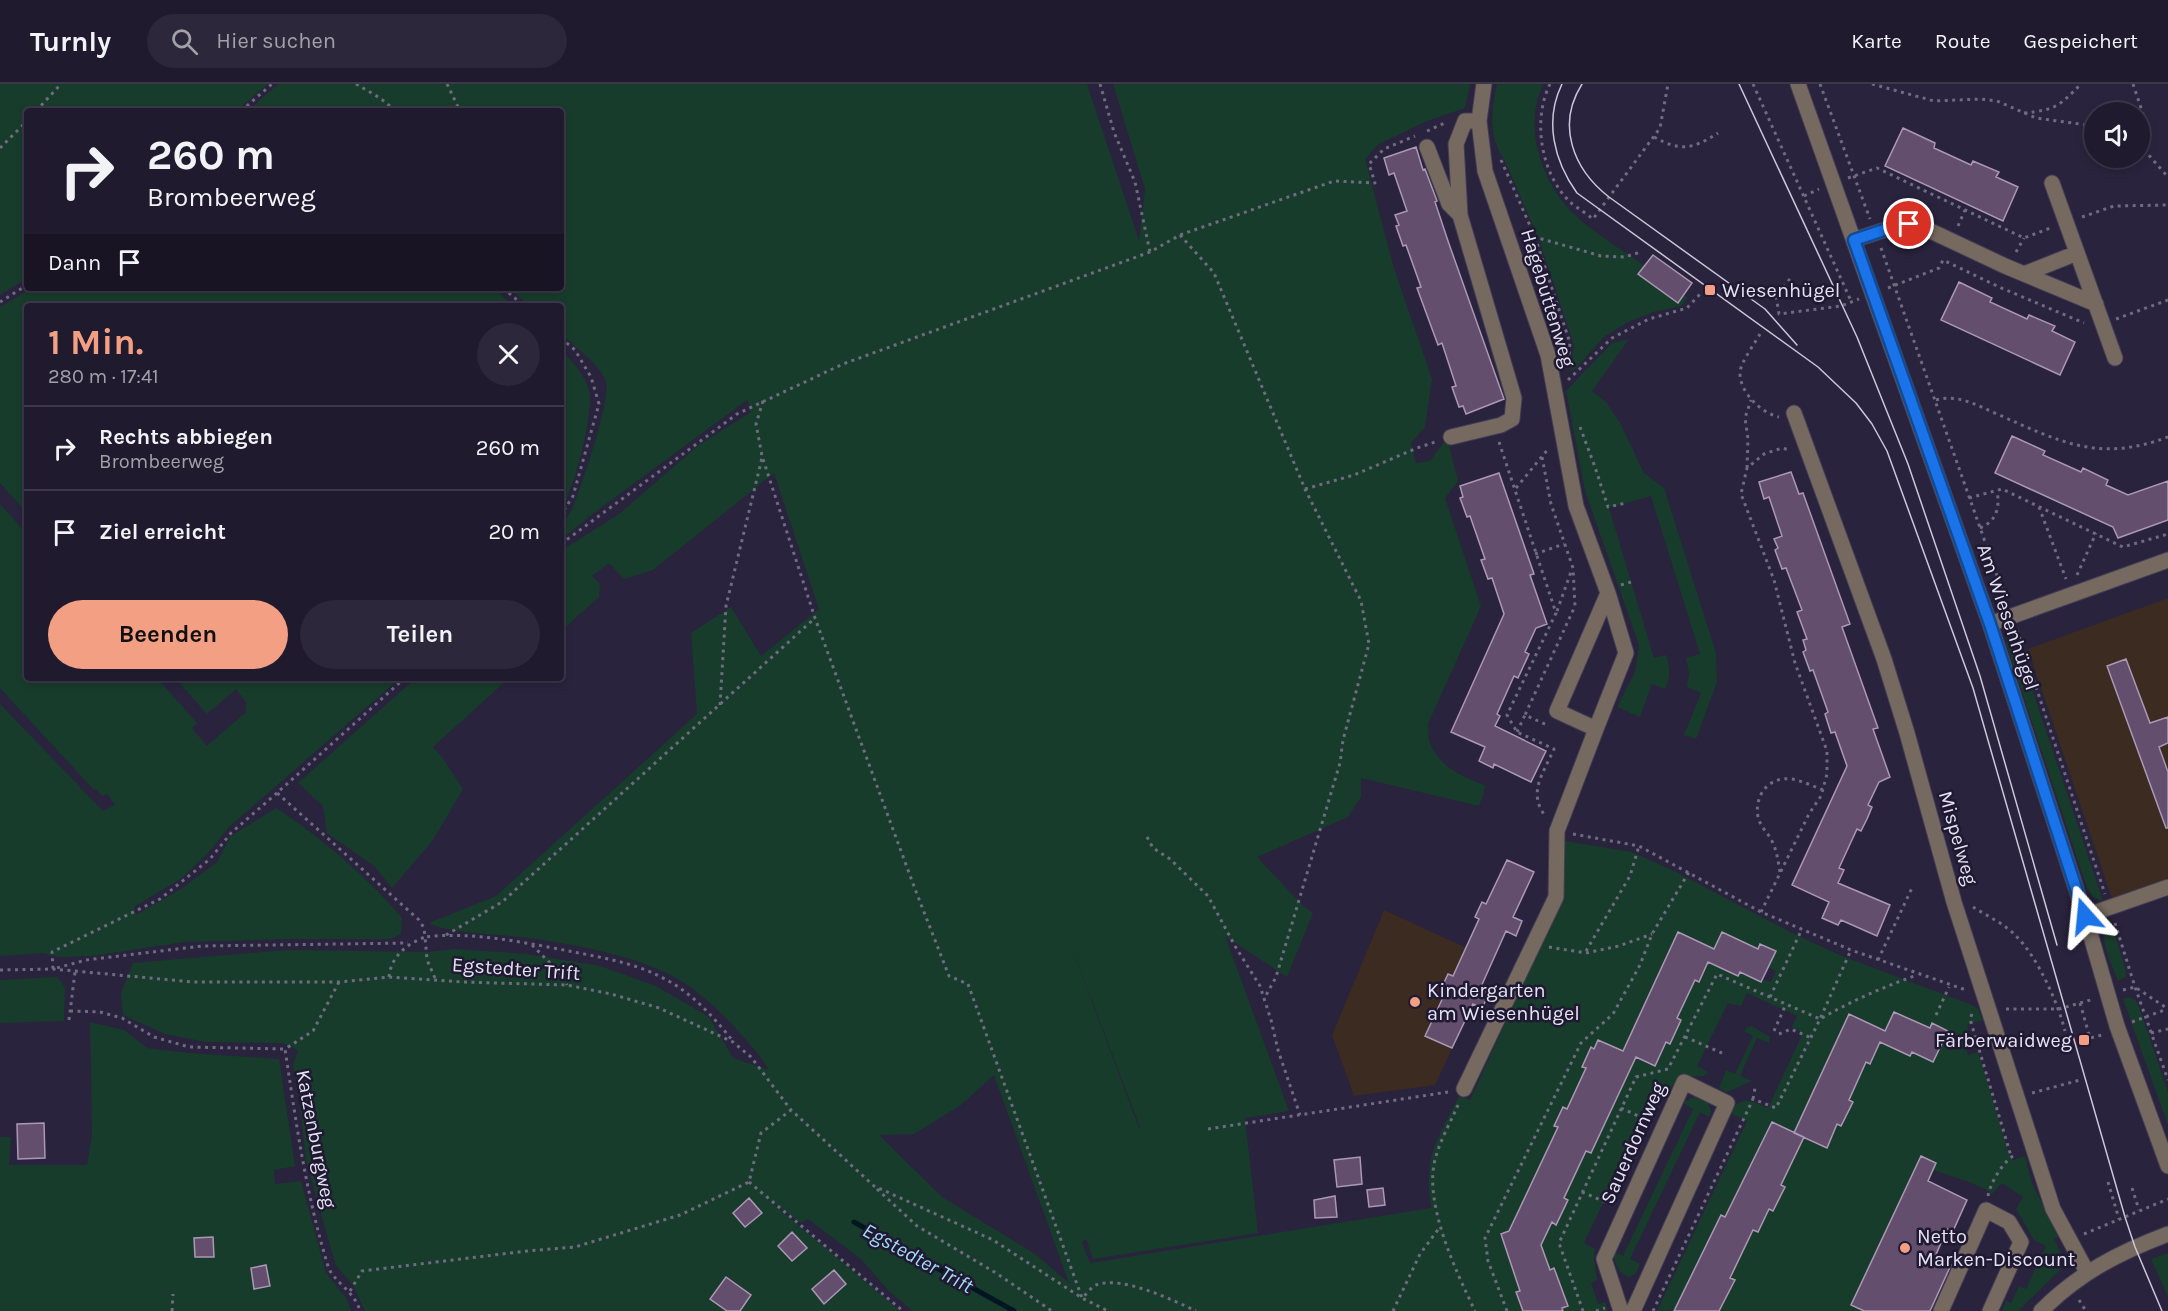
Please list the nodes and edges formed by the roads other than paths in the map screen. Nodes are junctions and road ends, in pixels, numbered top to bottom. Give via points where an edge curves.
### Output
1 (1484, 84) edge
2 (1798, 84) edge
3 (1472, 121) junction
4 (1427, 147) dead end
5 (2052, 183) dead end
6 (1460, 215) junction
7 (1854, 240) junction
8 (2078, 253) junction
9 (2024, 274) junction
10 (2096, 304) junction
11 (2115, 358) dead end
12 (1794, 413) road end
13 (1451, 437) road end
14 (2168, 560) edge
15 (1608, 593) junction
16 (1990, 624) junction
17 (1596, 729) junction
18 (2168, 887) edge
19 (2085, 916) junction
20 (1464, 1089) road end
21 (2168, 1167) edge
22 (2168, 1234) edge
23 (2087, 1272) junction
24 (1613, 1310) edge
25 (1633, 1311) edge
26 (1941, 1311) edge
27 (1990, 1311) edge
28 (2041, 1311) edge

1 - 3 street, Hagebuttenweg
2 - 7 street, Am Wiesenhügel
3 - 6 street via 1456,144
3 - 15 street, Hagebuttenweg via 1485,171 1560,384 1561,422 1576,506
4 - 6 street via 1449,204
5 - 8 street
6 - 13 street via 1514,398 1512,419
7 - 9 street via 1899,225 1920,226
7 - 16 street, Am Wiesenhügel
8 - 9 street
8 - 10 street
9 - 10 street
10 - 11 street
12 - 23 street, Mispelweg via 1884,659 1954,902 2053,1209
14 - 16 street via 2073,586
15 - 17 street, Hagebuttenweg via 1626,653
15 - 17 street via 1557,711
16 - 19 street, Am Wiesenhügel
17 - 20 street, Hagebuttenweg via 1557,831 1556,897
18 - 19 street
19 - 21 street, Am Wiesenhügel via 2113,1015
22 - 23 street
23 - 28 street
24 - 25 street, Sauerdornweg via 1604,1259 1684,1082 1727,1103
26 - 27 street via 1986,1210 2009,1222 2021,1242

